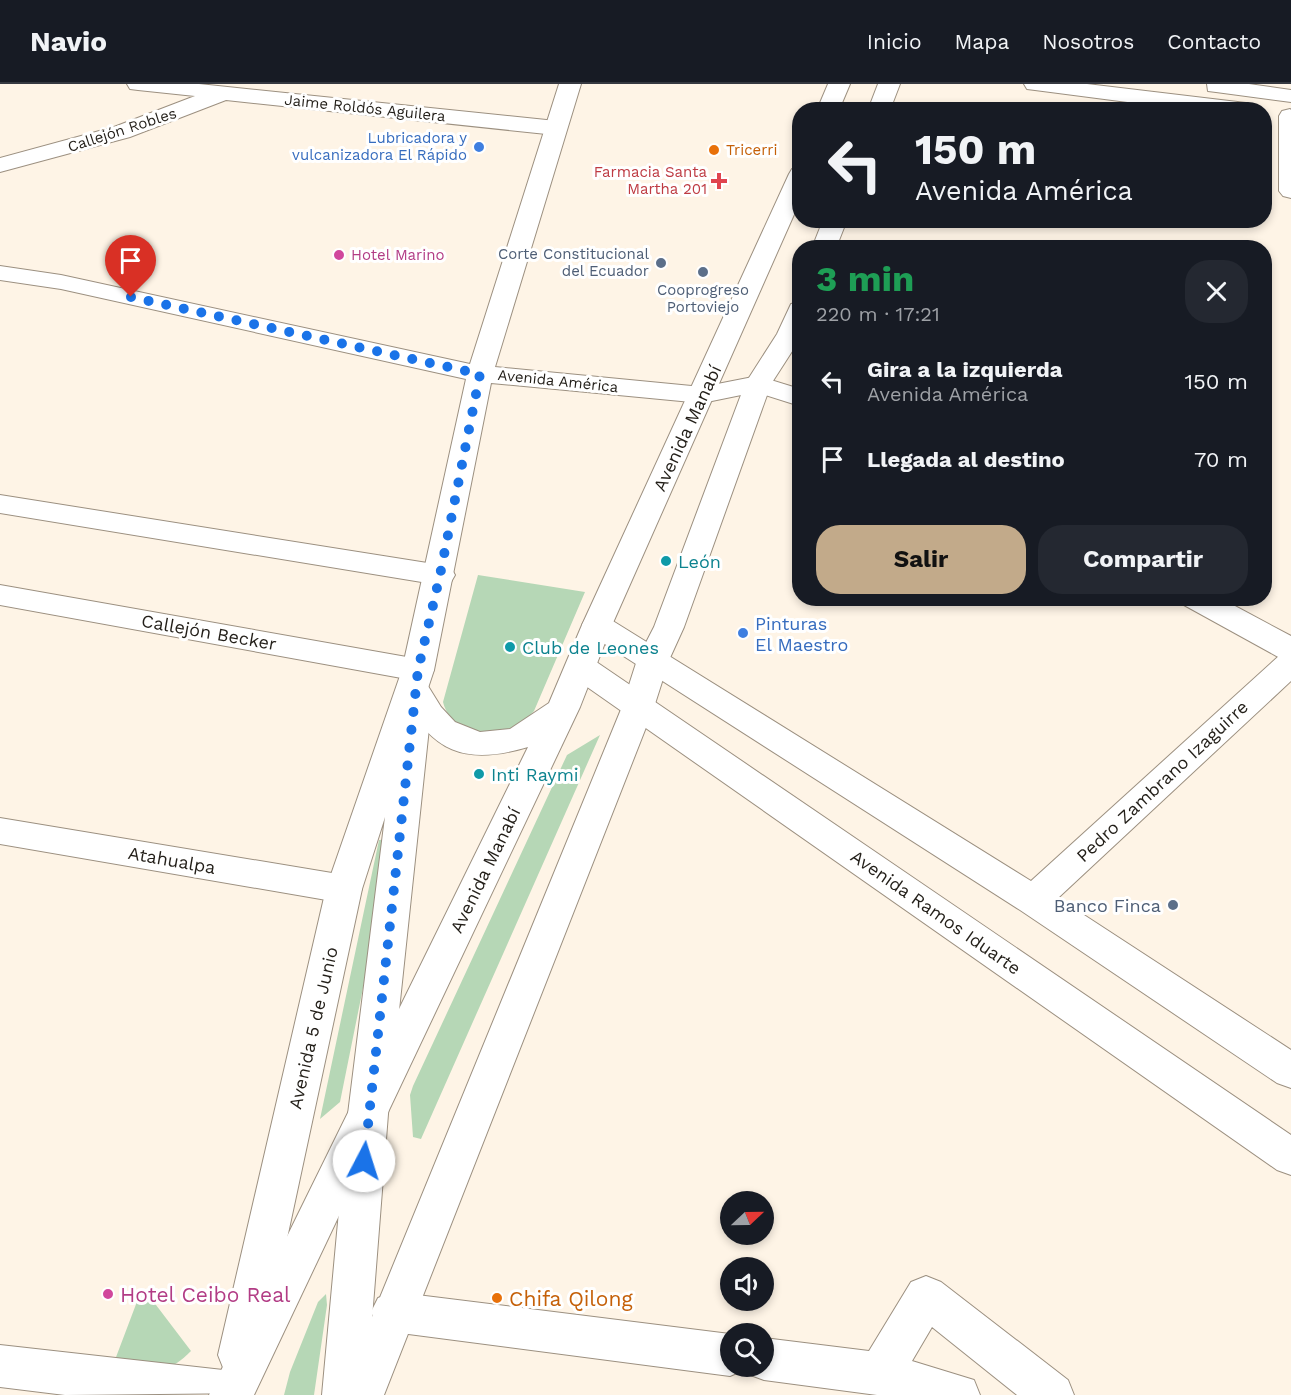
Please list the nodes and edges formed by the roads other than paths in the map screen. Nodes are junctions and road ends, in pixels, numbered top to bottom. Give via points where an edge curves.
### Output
1 (138, 84) edge
2 (570, 84) edge
3 (839, 84) edge
4 (889, 84) edge
5 (1035, 84) edge
6 (1214, 85) edge
7 (231, 88) edge
8 (831, 102) edge
9 (882, 102) edge
10 (1181, 102) edge
11 (1266, 102) edge
12 (1272, 104) edge
13 (1291, 110) edge
14 (1272, 111) edge
15 (556, 128) junction
16 (0, 165) edge
17 (1291, 191) edge
18 (792, 192) edge
19 (0, 273) edge
20 (792, 329) edge
21 (480, 374) junction
22 (758, 384) junction
23 (702, 395) junction
24 (792, 395) edge
25 (0, 504) edge
26 (440, 575) junction
27 (0, 594) edge
28 (1210, 606) edge
29 (597, 625) junction
30 (1291, 650) edge
31 (653, 660) junction
32 (1291, 663) edge
33 (581, 667) junction
34 (417, 682) junction
35 (564, 707) junction
36 (638, 707) junction
37 (0, 831) edge
38 (344, 889) junction
39 (1033, 900) junction
40 (1291, 1071) edge
41 (368, 1114) junction
42 (1291, 1157) edge
43 (393, 1312) junction
44 (720, 1354) edge
45 (774, 1360) edge
46 (0, 1366) edge
47 (880, 1374) junction
48 (231, 1394) edge
49 (952, 1394) edge
50 (344, 1395) edge
51 (362, 1395) edge
52 (1052, 1395) edge

1 - 7 street, Jaime Roldós Aguilera
2 - 15 street, Avenida 5 de Junio
3 - 8 street
4 - 9 street
5 - 10 street
6 - 11 street
7 - 15 street, Jaime Roldós Aguilera
7 - 16 street, Callejón Robles via 122,132
12 - 13 street
13 - 14 street
13 - 17 street
15 - 21 street, Avenida 5 de Junio
18 - 23 street, Avenida Manabí
19 - 21 street, Avenida América via 61,282
20 - 22 street
21 - 23 street, Avenida América
21 - 26 street, Avenida 5 de Junio
22 - 23 street, Avenida América
22 - 24 street, Avenida América
22 - 31 street via 669,627
23 - 29 street, Avenida Manabí
25 - 26 street
26 - 34 street, Avenida 5 de Junio
27 - 34 street, Callejón Becker
28 - 30 street
29 - 31 street
29 - 33 street, Avenida Manabí
31 - 36 street
31 - 39 street
32 - 39 street, Pedro Zambrano Izaguirre
33 - 35 street, Avenida Manabí
33 - 36 street, Avenida Ramos Iduarte
34 - 35 street via 431,721 442,731 472,744 510,742 530,735
34 - 38 street, Avenida 5 de Junio
34 - 41 street, Avenida 5 de Junio
35 - 41 street, Avenida Manabí
36 - 42 street, Avenida Ramos Iduarte
36 - 43 street
37 - 38 street, Atahualpa
38 - 48 street, Avenida 5 de Junio
39 - 40 street
41 - 48 street, Avenida Manabí
41 - 50 street, Avenida 5 de Junio
43 - 44 street
43 - 51 street
45 - 47 street
46 - 48 street
47 - 49 street
47 - 52 street via 926,1296

